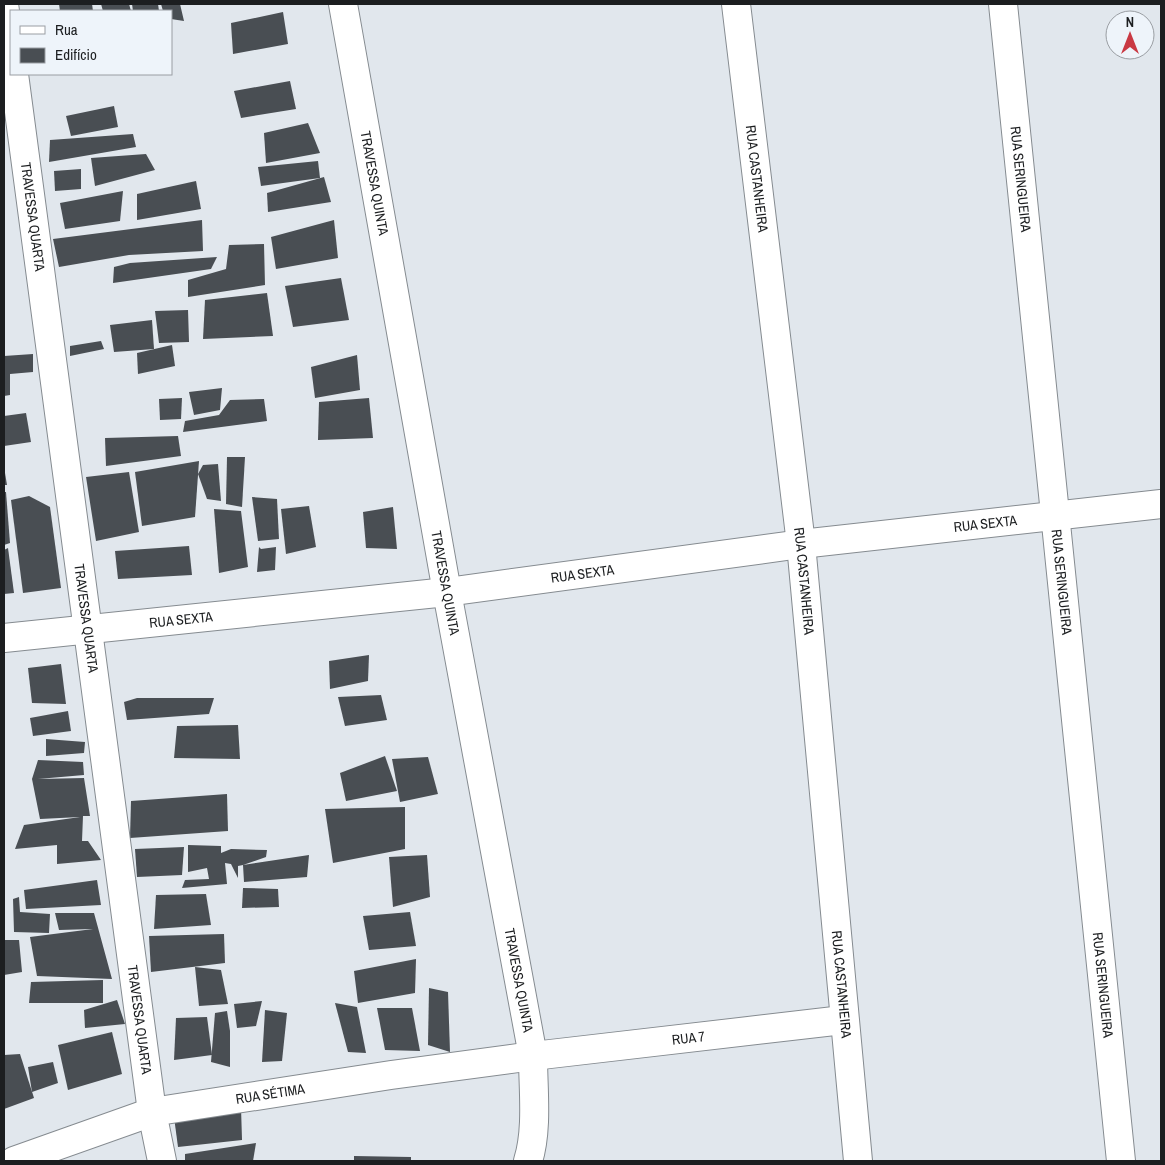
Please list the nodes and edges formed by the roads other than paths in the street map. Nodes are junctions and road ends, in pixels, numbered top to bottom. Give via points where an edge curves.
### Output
1 (4, 4) edge
2 (343, 4) edge
3 (736, 4) edge
4 (1003, 4) edge
5 (10, 48) edge
6 (14, 75) edge
7 (1161, 504) edge
8 (1057, 515) junction
9 (800, 544) junction
10 (447, 592) junction
11 (86, 629) junction
12 (4, 638) edge
13 (843, 1020) junction
14 (533, 1056) junction
15 (152, 1112) junction
16 (14, 1161) edge
17 (162, 1161) edge
18 (528, 1161) edge
19 (858, 1161) edge
20 (1121, 1161) edge

1 - 5 street
2 - 10 street, TRAVESSA QUINTA
3 - 9 street, RUA CASTANHEIRA
4 - 8 street, RUA SERINGUEIRA
6 - 11 street, TRAVESSA QUARTA
7 - 8 street, RUA SEXTA
8 - 9 street, RUA SEXTA
8 - 20 street, RUA SERINGUEIRA
9 - 10 street, RUA SEXTA
9 - 13 street, RUA CASTANHEIRA
10 - 11 street, RUA SEXTA
10 - 14 street, TRAVESSA QUINTA
11 - 12 street, RUA SEXTA
11 - 15 street, TRAVESSA QUARTA
13 - 14 street, RUA 7
13 - 19 street, RUA CASTANHEIRA
14 - 15 street, RUA SÉTIMA
14 - 18 street, TRAVESSA QUINTA via 533,1116
15 - 16 street, RUA SÉTIMA
15 - 17 street, TRAVESSA QUARTA

